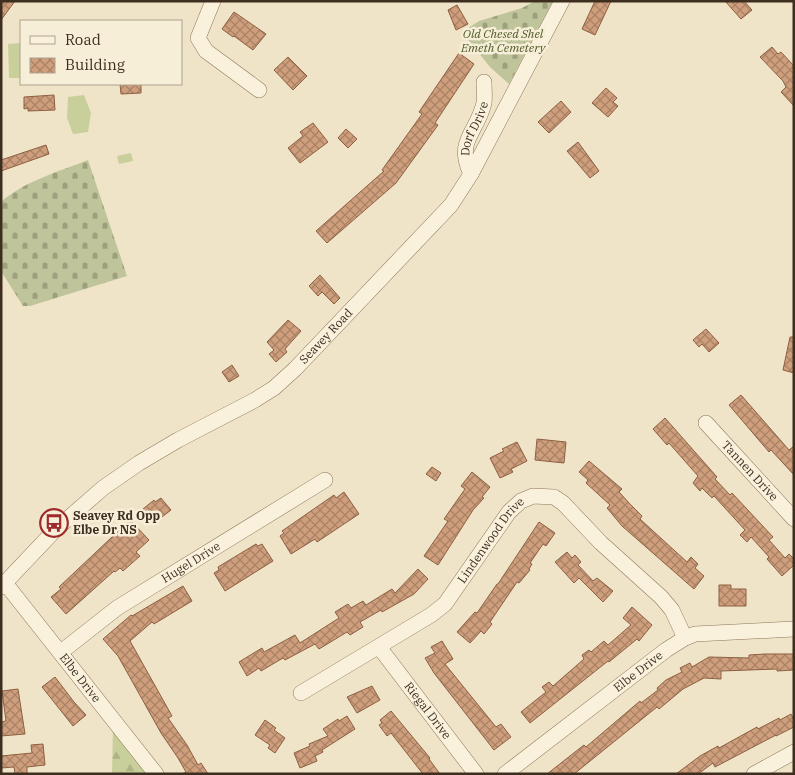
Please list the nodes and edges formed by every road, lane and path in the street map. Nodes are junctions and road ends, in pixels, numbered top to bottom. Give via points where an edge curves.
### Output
1 (213, 1) edge
2 (562, 1) edge
3 (484, 82) dead end
4 (260, 90) dead end
5 (471, 174) junction
6 (706, 423) dead end
7 (326, 480) dead end
8 (794, 519) edge
9 (3, 585) edge
10 (794, 629) edge
11 (685, 638) junction
12 (379, 647) junction
13 (61, 652) junction
14 (301, 694) dead end
15 (794, 752) edge
16 (156, 774) edge
17 (476, 774) edge
18 (505, 774) edge
19 (754, 774) edge

1 - 4 street via 198,38 206,51
2 - 5 street, Seavey Road
3 - 5 street, Dorf Drive via 484,102 465,148 465,162
5 - 9 street, Seavey Road via 451,205 429,229 274,388 178,440 104,488 56,529
6 - 8 street, Tannen Drive
7 - 13 street, Hugel Drive via 117,608
9 - 13 street, Elbe Drive
10 - 11 street, Elbe Drive via 695,634
11 - 12 street, Lindenwood Drive via 672,610 661,597 601,543 571,509 554,497 533,496 521,501 510,512 444,604 431,616
11 - 18 street, Elbe Drive
12 - 14 street, Lindenwood Drive
12 - 17 street, Riegal Drive
13 - 16 street, Elbe Drive
15 - 19 street

